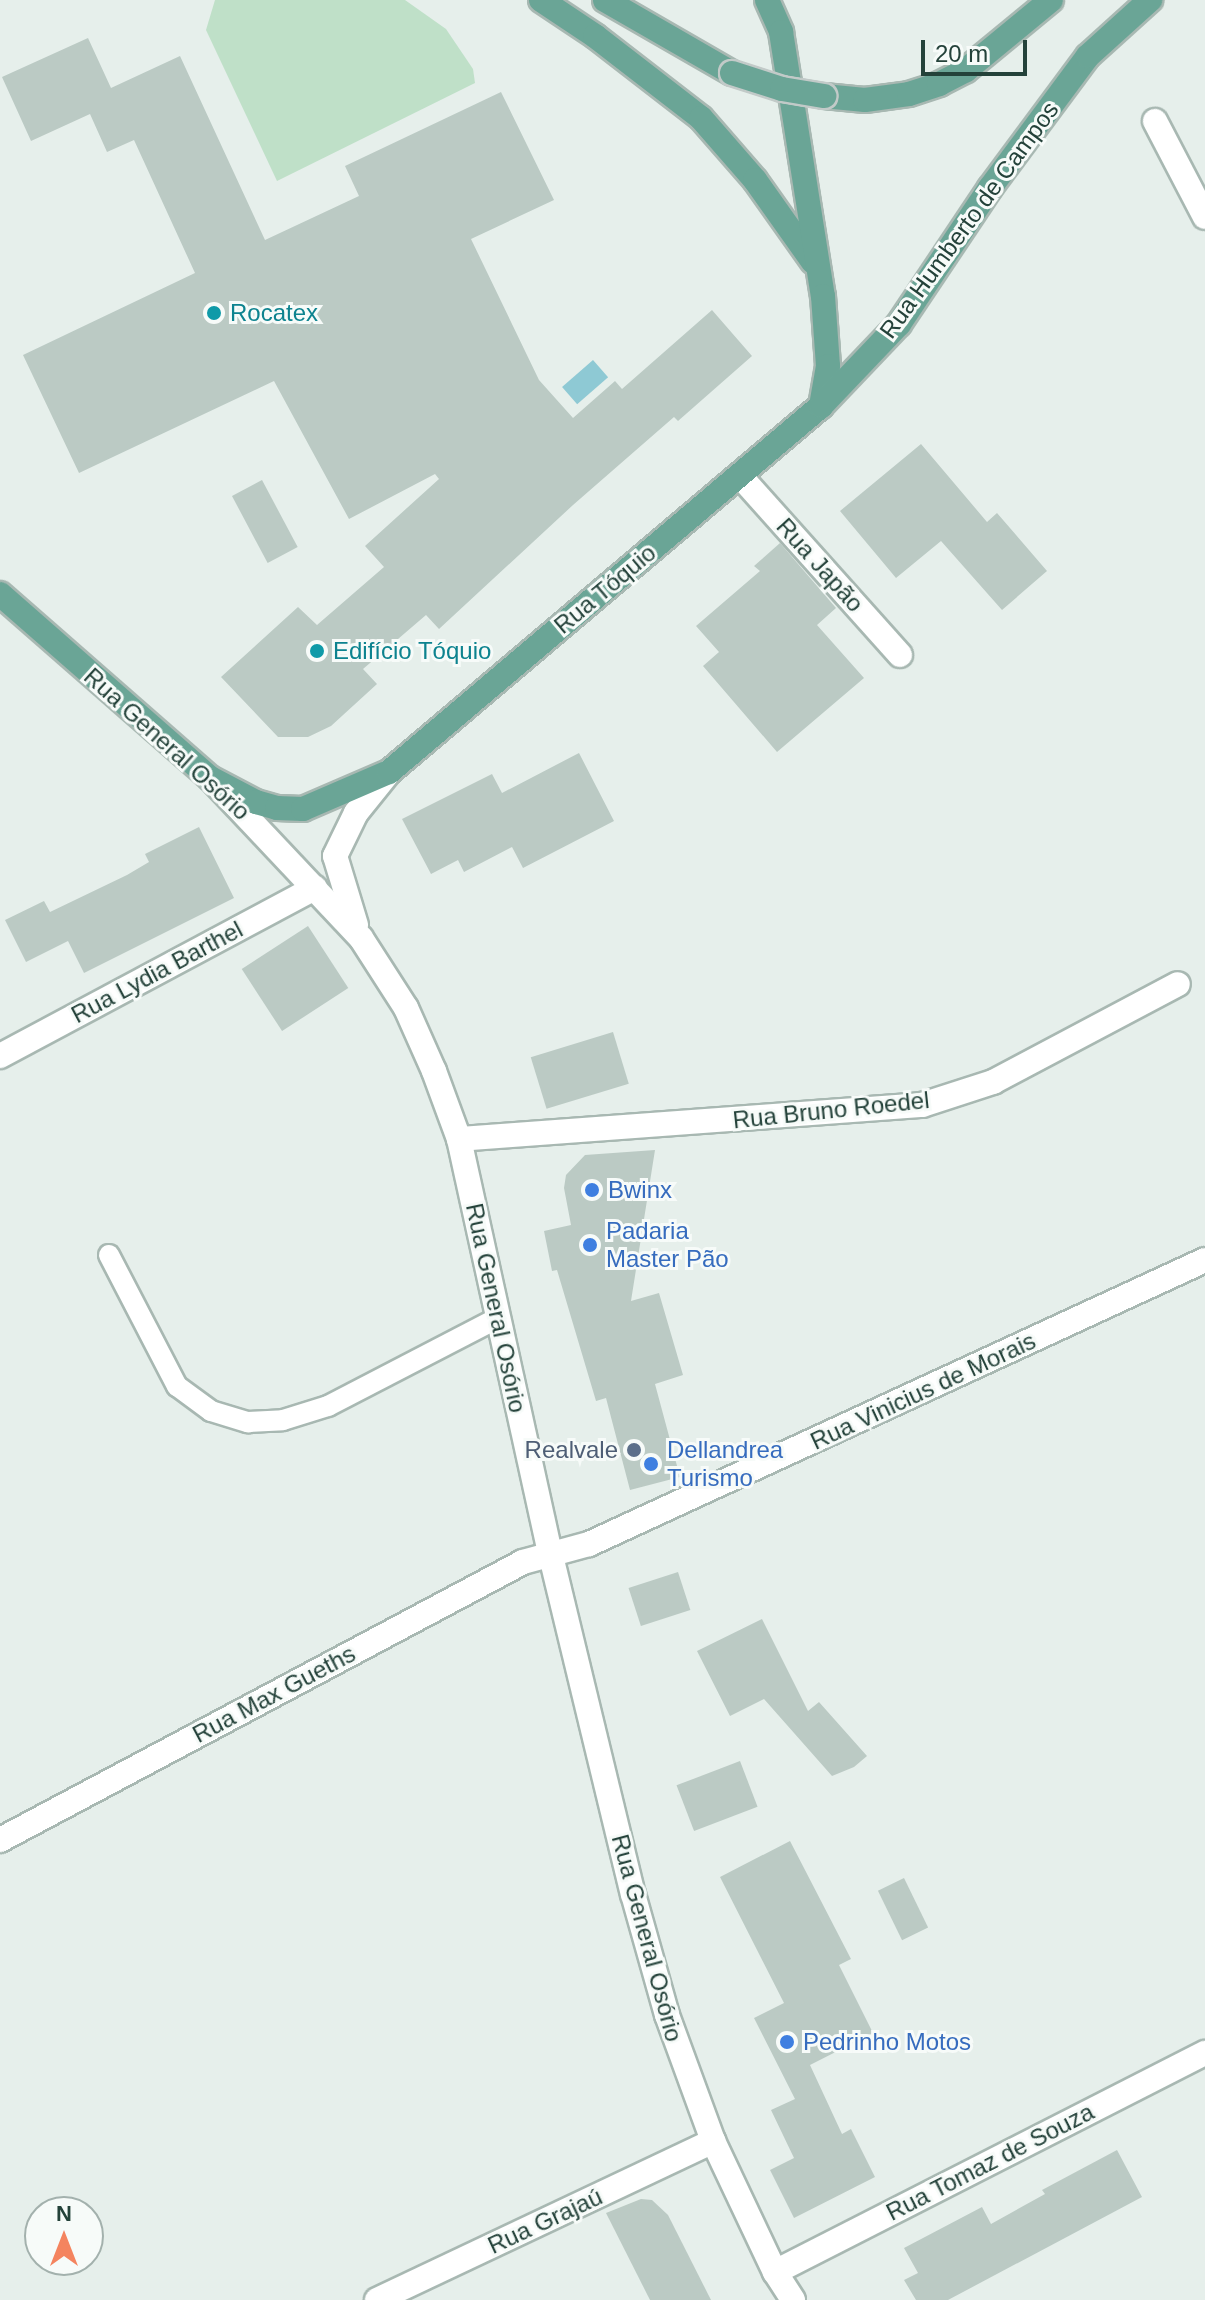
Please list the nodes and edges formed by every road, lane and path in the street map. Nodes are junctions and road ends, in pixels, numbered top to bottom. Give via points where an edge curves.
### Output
1 (541, 0) edge
2 (605, 0) edge
3 (767, 0) edge
4 (1051, 0) edge
5 (1150, 0) edge
6 (1155, 121) dead end
7 (1205, 217) edge
8 (815, 264) junction
9 (821, 406) junction
10 (740, 476) junction
11 (0, 594) edge
12 (900, 655) dead end
13 (389, 772) junction
14 (210, 778) junction
15 (315, 888) junction
16 (361, 938) junction
17 (1178, 984) dead end
18 (0, 1056) edge
19 (459, 1139) junction
20 (109, 1255) dead end
21 (1205, 1260) edge
22 (498, 1318) junction
23 (551, 1556) junction
24 (0, 1840) edge
25 (1205, 2053) edge
26 (713, 2141) junction
27 (775, 2272) junction
28 (377, 2300) edge
29 (793, 2300) edge

1 - 8 main road via 701,118 755,180
2 - 4 main road, bridge via 732,73 782,89 865,100 909,94 966,70
3 - 8 main road via 781,32
5 - 9 main road, Rua Humberto de Campos via 1088,56 990,188 899,324
6 - 7 street
8 - 9 main road via 828,366
9 - 10 main road, Rua Tóquio
10 - 12 street, Rua Japão
10 - 13 main road, Rua Tóquio
11 - 14 main road, Rua General Osório
13 - 14 main road, Rua Tóquio via 303,809 256,802
13 - 16 street, Rua Tóquio via 356,813 335,856
14 - 15 street, Rua General Osório
15 - 16 street, Rua General Osório
15 - 18 street, Rua Lydia Barthel
16 - 19 street, Rua General Osório via 406,1008
17 - 19 street, Rua Bruno Roedel via 993,1082 922,1105
19 - 22 street, Rua General Osório
20 - 22 lane via 177,1386 211,1411 248,1422 283,1420 328,1406
21 - 23 street, Rua Vinicius de Morais via 589,1544
22 - 23 street, Rua General Osório
23 - 24 street, Rua Max Gueths via 496,1575
23 - 26 street, Rua General Osório via 636,1907 686,2075
25 - 27 street, Rua Tomaz de Souza
26 - 27 street, Rua General Osório
26 - 28 street, Rua Grajaú
27 - 29 street, Rua General Osório

